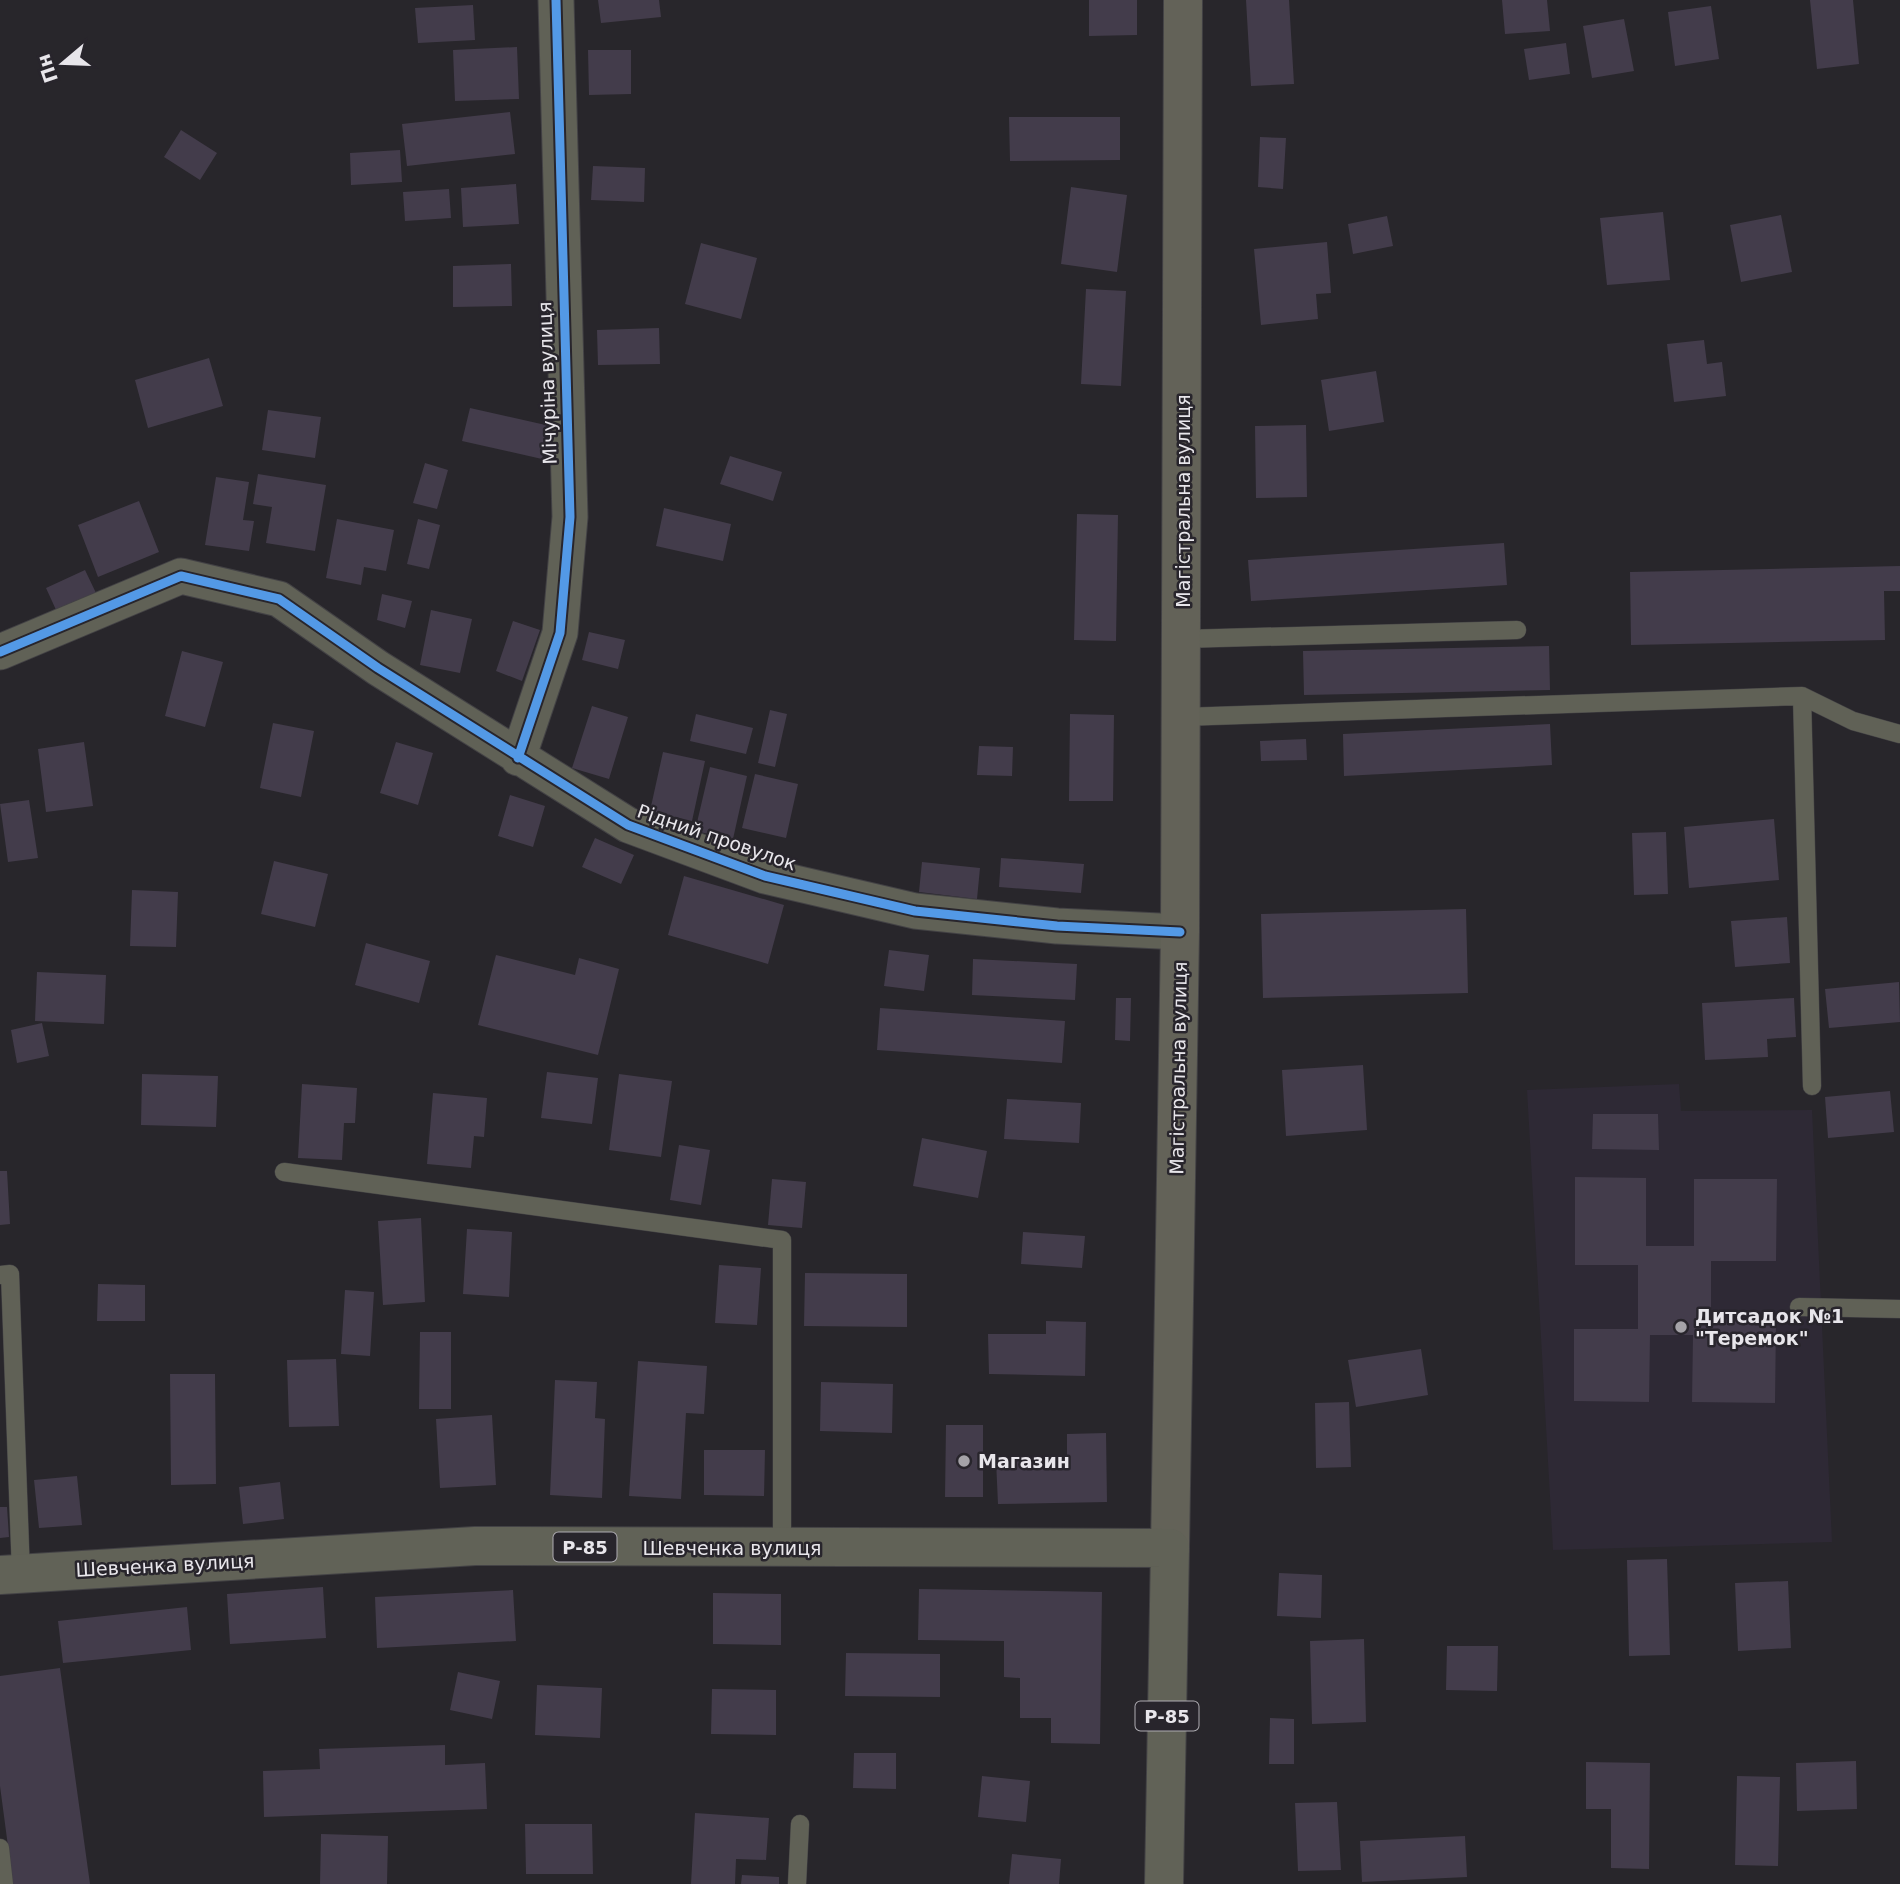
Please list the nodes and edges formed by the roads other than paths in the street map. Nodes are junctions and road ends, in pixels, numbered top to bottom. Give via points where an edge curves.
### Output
1 (556, 0) edge
2 (1183, 0) edge
3 (1517, 630) dead end
4 (1182, 639) junction
5 (0, 652) edge
6 (1802, 696) junction
7 (1182, 717) junction
8 (1900, 734) edge
9 (518, 758) junction
10 (1180, 932) junction
11 (1812, 1086) dead end
12 (284, 1172) dead end
13 (0, 1275) edge
14 (1799, 1307) dead end
15 (1900, 1309) edge
16 (782, 1548) junction
17 (1170, 1548) junction
18 (10, 1574) edge
19 (800, 1824) dead end
20 (0, 1848) edge
21 (4, 1884) edge
22 (797, 1884) edge
23 (1164, 1884) edge

1 - 9 street, Мічуріна вулиця via 570,517 559,633
2 - 4 main road, Магістральна вулиця
3 - 4 lane
4 - 7 main road, Магістральна вулиця
5 - 9 street, Рідний провулок via 181,576 279,599
6 - 7 lane
6 - 8 lane via 1853,720
6 - 11 lane
7 - 10 main road, Магістральна вулиця
9 - 10 street, Рідний провулок via 628,825 765,876 915,911 1057,926
10 - 17 main road, Магістральна вулиця
12 - 16 lane via 782,1240
13 - 18 lane via 10,1274
14 - 15 lane
16 - 17 main road, Шевченка вулиця / Р-85
16 - 18 main road, Шевченка вулиця / Р-85 via 475,1546
17 - 23 main road, Магістральна вулиця / Р-85
19 - 22 lane
20 - 21 lane

